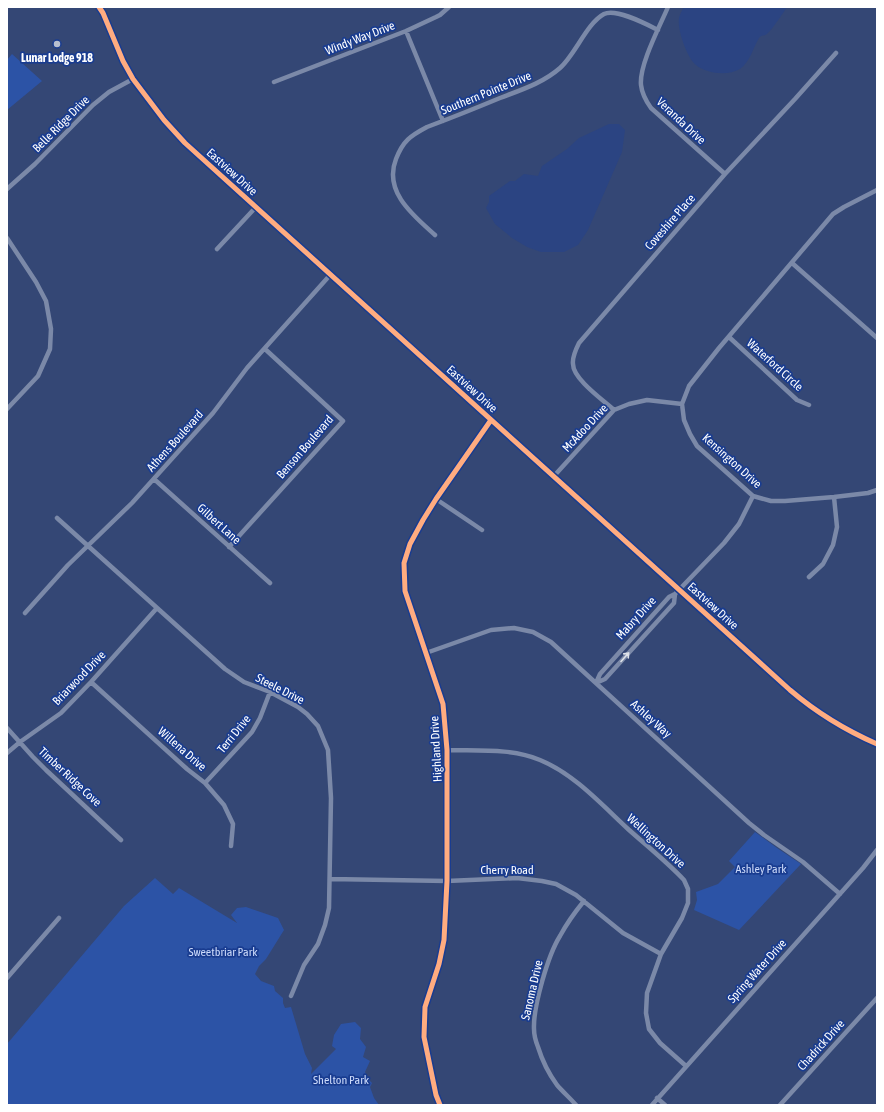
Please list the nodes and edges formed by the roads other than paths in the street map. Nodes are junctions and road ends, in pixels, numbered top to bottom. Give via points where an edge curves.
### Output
1 (99, 7) edge
2 (448, 7) edge
3 (668, 7) edge
4 (658, 30) junction
5 (406, 31) junction
6 (836, 53) dead end
7 (133, 79) junction
8 (274, 82) dead end
9 (443, 121) junction
10 (725, 174) junction
11 (7, 189) edge
12 (877, 190) edge
13 (256, 207) junction
14 (435, 235) dead end
15 (7, 238) edge
16 (217, 249) dead end
17 (792, 263) junction
18 (331, 274) junction
19 (729, 337) junction
20 (877, 338) edge
21 (265, 349) junction
22 (682, 404) junction
23 (809, 405) dead end
24 (7, 408) edge
25 (614, 410) junction
26 (491, 420) junction
27 (554, 476) junction
28 (154, 479) junction
29 (877, 490) edge
30 (753, 496) junction
31 (834, 497) junction
32 (436, 499) junction
33 (57, 518) dead end
34 (482, 530) dead end
35 (89, 546) junction
36 (229, 547) junction
37 (809, 578) dead end
38 (270, 583) dead end
39 (677, 592) junction
40 (158, 608) junction
41 (25, 613) dead end
42 (426, 653) junction
43 (91, 682) junction
44 (596, 683) junction
45 (270, 692) junction
46 (7, 728) edge
47 (20, 742) junction
48 (877, 744) edge
49 (447, 750) junction
50 (7, 753) edge
51 (205, 783) junction
52 (121, 840) dead end
53 (231, 846) dead end
54 (877, 850) edge
55 (330, 879) junction
56 (447, 881) junction
57 (840, 894) junction
58 (584, 901) junction
59 (59, 918) dead end
60 (661, 954) junction
61 (7, 978) edge
62 (291, 996) dead end
63 (877, 999) edge
64 (686, 1066) junction
65 (657, 1098) junction
66 (440, 1105) edge
67 (576, 1105) edge
68 (652, 1105) edge
69 (665, 1105) edge
70 (780, 1105) edge

1 - 7 street, Eastview Drive
2 - 5 street, Windy Way Drive via 436,18
3 - 4 street, Veranda Drive
4 - 9 street, Southern Pointe Drive via 629,17 614,13 605,14 594,21 560,68 541,82
4 - 10 street, Veranda Drive via 643,68 641,85 645,98 656,114
5 - 8 street, Windy Way Drive
5 - 9 street
6 - 10 street, Coveshire Place
7 - 11 street, Belle Ridge Drive via 109,92 93,105
7 - 13 street, Eastview Drive via 185,143
9 - 14 street, Southern Pointe Drive via 412,135 402,146 393,166 392,178 404,205
10 - 25 street, Coveshire Place via 579,343 572,364 575,374
12 - 17 street via 833,214
13 - 16 street
13 - 18 street, Eastview Drive
15 - 24 street via 46,301 51,329 50,349 38,376
17 - 19 street
17 - 20 street
18 - 21 street, Athens Boulevard
18 - 26 street, Eastview Drive
19 - 22 street via 689,386
19 - 23 street, Waterford Circle via 797,400
21 - 28 street, Athens Boulevard via 213,413
21 - 36 street, Benson Boulevard via 343,421
22 - 25 street, McAdoo Drive via 647,400
22 - 30 street, Kensington Drive via 684,420 697,446
25 - 27 street, McAdoo Drive
26 - 27 street, Eastview Drive
26 - 32 street, Highland Drive
27 - 39 street, Eastview Drive
28 - 35 street, Athens Boulevard
28 - 36 street, Gilbert Lane
29 - 31 street, Kensington Drive
30 - 31 street, Kensington Drive via 771,501
30 - 39 street, Mabry Drive via 739,524 724,543
31 - 37 street via 837,527 833,545 823,564
32 - 34 street
32 - 42 street, Highland Drive via 410,544 404,563 405,592
33 - 35 street, Steele Drive
35 - 40 street, Steele Drive
35 - 41 street, Athens Boulevard via 68,565
36 - 38 street, Gilbert Lane
39 - 44 street, Mabry Drive via 669,597 600,674
44 -> 39 street via 605,679 674,603
39 - 48 street, Eastview Drive via 816,711 856,735
40 - 43 street, Briarwood Drive
40 - 45 street, Steele Drive via 224,669 244,682
42 - 44 street, Ashley Way via 491,630 514,628 533,632 551,642
42 - 49 street, Highland Drive via 443,704
43 - 47 street, Briarwood Drive via 61,713
43 - 51 street, Willena Drive
44 - 57 street, Ashley Way via 754,827 804,862
45 - 51 street, Terri Drive via 252,732
45 - 55 street, Steele Drive via 307,714 318,726 328,750 331,798
46 - 47 street, Timber Ridge Cove
47 - 50 street, Briarwood Drive
47 - 52 street, Timber Ridge Cove
49 - 56 street, Highland Drive
49 - 60 street, Wellington Drive via 502,751 540,760 566,773 679,875 688,889 688,903
51 - 53 street, Willena Drive via 224,805 233,824
54 - 57 street, Spring Water Drive
55 - 56 street, Cherry Road
55 - 62 street, Steele Drive via 329,908 325,925
56 - 58 street, Cherry Road via 517,878 542,880 556,884
56 - 66 street, Highland Drive via 444,940 425,1007 424,1036
57 - 64 street, Spring Water Drive
58 - 60 street, Cherry Road via 623,933
58 - 67 street, Sanoma Drive via 571,917 551,953 535,1013 534,1030 537,1046 547,1069
59 - 61 street
60 - 64 street, Wellington Drive via 648,993 646,1014 649,1028 660,1043
63 - 70 street, Chadrick Drive
64 - 65 street, Spring Water Drive
65 - 68 street, Spring Water Drive
65 - 69 street

